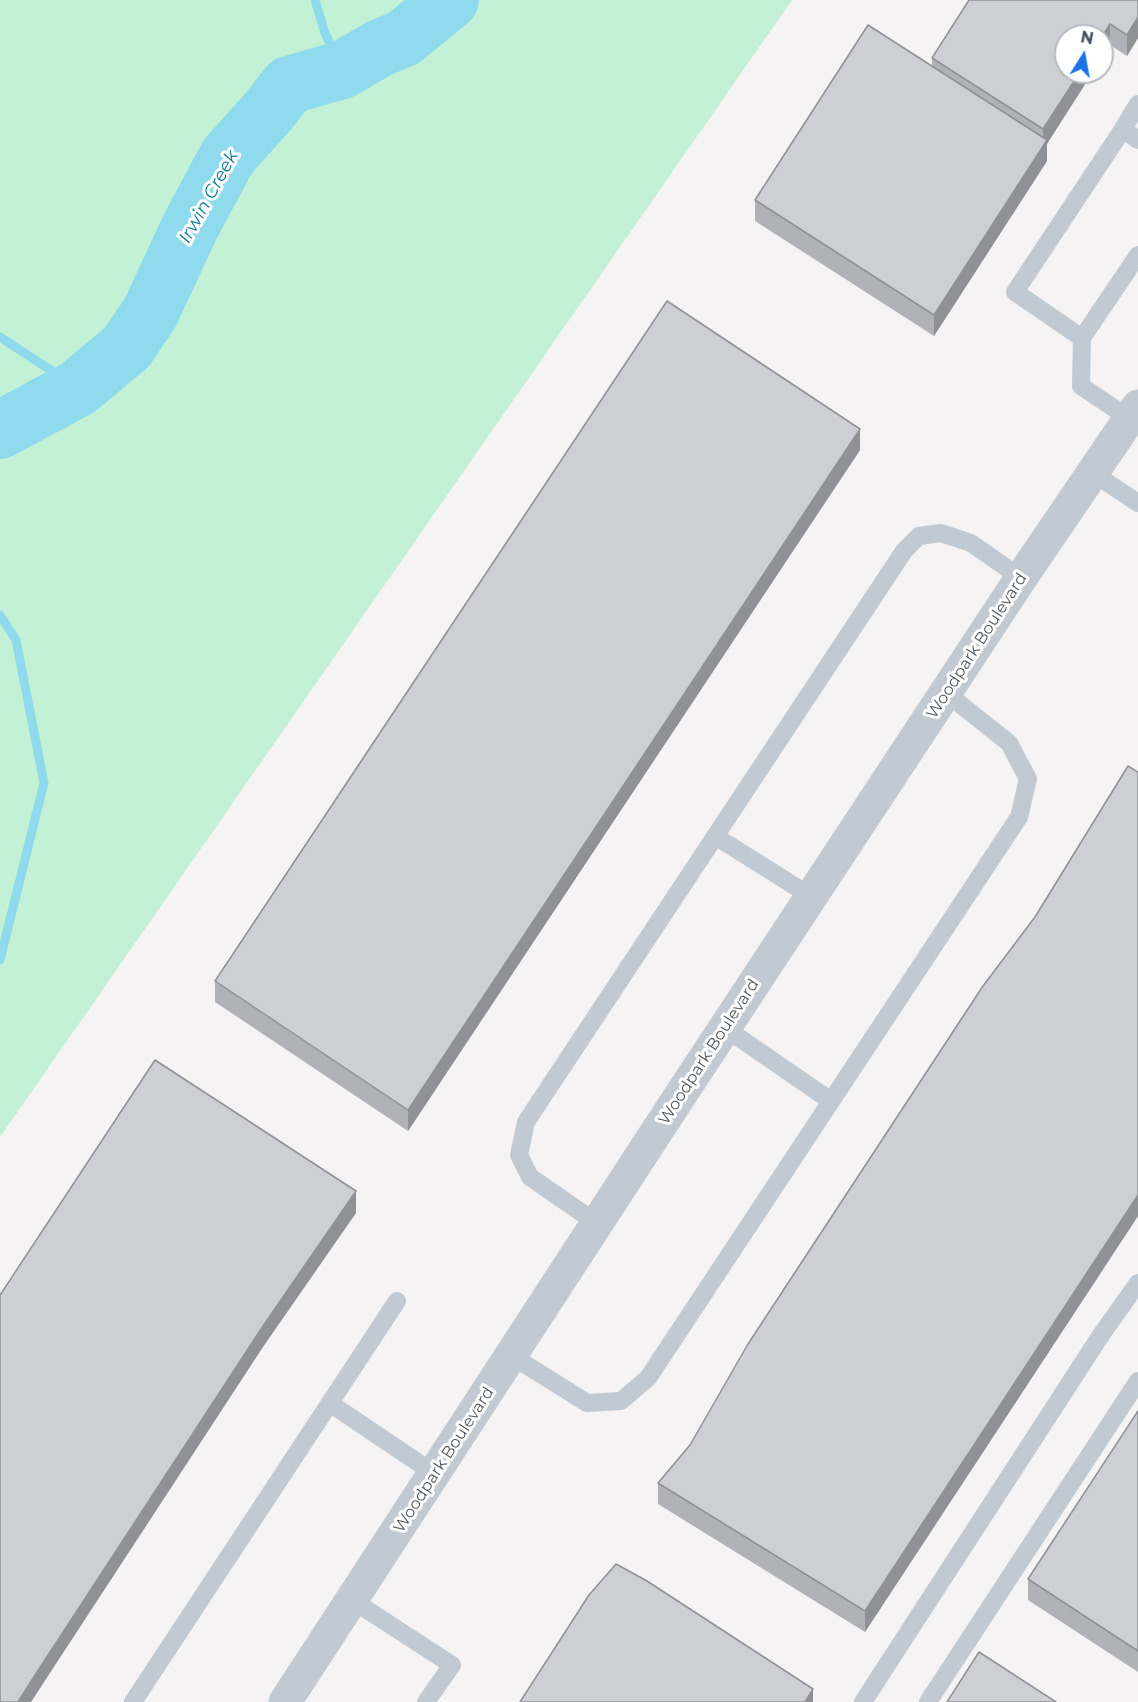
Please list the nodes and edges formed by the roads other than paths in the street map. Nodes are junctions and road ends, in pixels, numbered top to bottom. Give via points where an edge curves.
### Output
1 (1138, 104) edge
2 (1130, 134) edge
3 (1138, 255) edge
4 (1082, 338) junction
5 (1134, 412) edge
6 (1093, 473) junction
7 (1138, 503) edge
8 (1022, 578) junction
9 (946, 693) junction
10 (715, 836) junction
11 (812, 897) junction
12 (725, 1028) junction
13 (831, 1101) junction
14 (598, 1224) junction
15 (1138, 1283) edge
16 (397, 1301) dead end
17 (512, 1356) junction
18 (1138, 1381) edge
19 (331, 1404) junction
20 (435, 1474) junction
21 (352, 1600) junction
22 (133, 1702) edge
23 (285, 1702) edge
24 (426, 1702) edge
25 (862, 1702) edge
26 (928, 1702) edge

1 - 2 lane
2 - 4 lane via 1015,292
3 - 4 lane
4 - 5 lane via 1082,386
5 - 6 street, Woodpark Boulevard
6 - 7 lane
6 - 8 street, Woodpark Boulevard
8 - 9 street, Woodpark Boulevard
8 - 10 lane via 971,543 941,533 919,536 904,550
9 - 11 street, Woodpark Boulevard
9 - 13 lane via 1009,743 1028,779 1019,817
10 - 11 lane
10 - 14 lane via 526,1122 519,1155 530,1177
11 - 12 street, Woodpark Boulevard
12 - 13 lane
12 - 14 street, Woodpark Boulevard
13 - 17 lane via 648,1378 621,1401 587,1403
14 - 17 street, Woodpark Boulevard
15 - 25 lane
16 - 19 lane
17 - 20 street, Woodpark Boulevard
18 - 26 lane
19 - 20 lane
19 - 22 lane
20 - 21 street, Woodpark Boulevard
21 - 23 street, Woodpark Boulevard
21 - 24 lane via 452,1665

